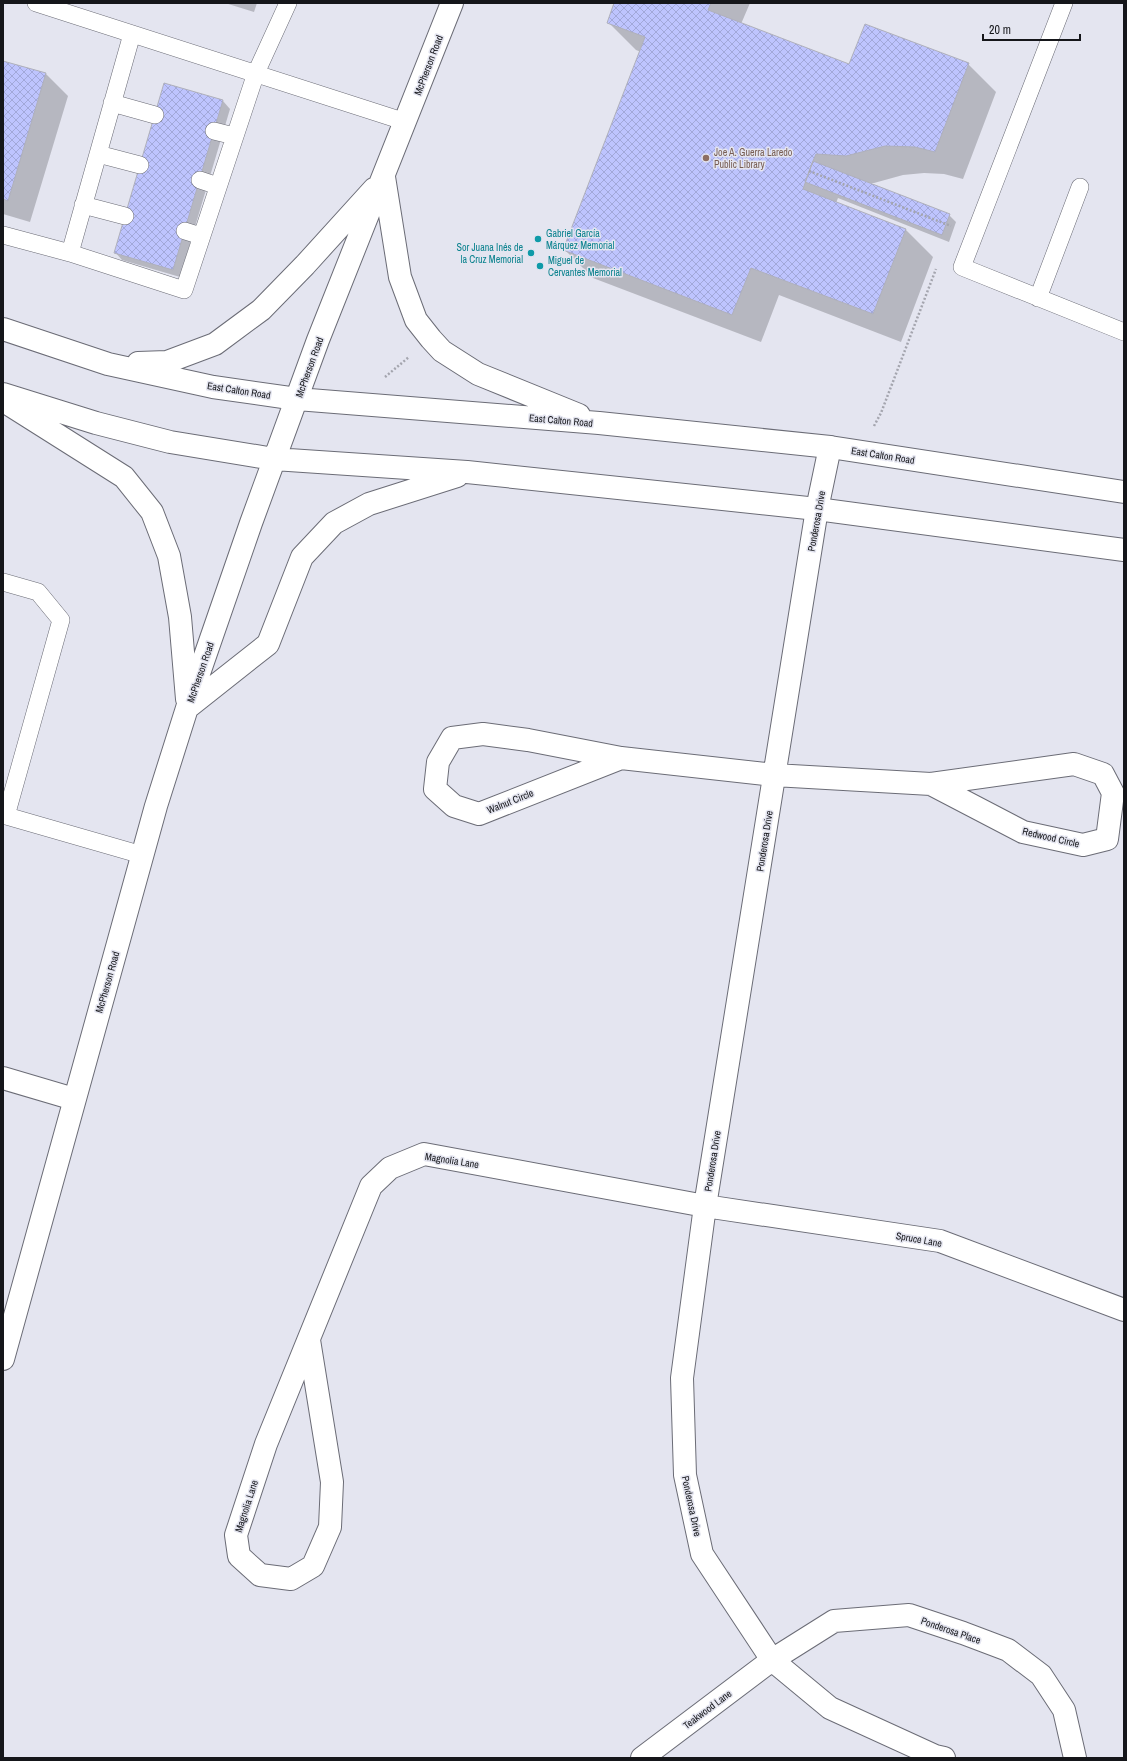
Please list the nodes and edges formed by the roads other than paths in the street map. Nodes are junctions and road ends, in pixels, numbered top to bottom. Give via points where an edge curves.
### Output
1 (36, 3) edge
2 (288, 3) edge
3 (452, 3) edge
4 (1064, 3) edge
5 (132, 34) junction
6 (256, 74) junction
7 (112, 103) junction
8 (155, 115) dead end
9 (406, 122) junction
10 (214, 131) dead end
11 (234, 136) junction
12 (98, 154) junction
13 (140, 165) dead end
14 (384, 178) junction
15 (200, 180) dead end
16 (218, 186) junction
17 (1080, 187) dead end
18 (83, 206) junction
19 (125, 216) dead end
20 (185, 231) dead end
21 (3, 235) edge
22 (201, 236) junction
23 (70, 253) junction
24 (1038, 298) junction
25 (3, 330) edge
26 (1124, 332) edge
27 (108, 364) junction
28 (3, 394) edge
29 (297, 399) junction
30 (3, 401) edge
31 (599, 423) junction
32 (830, 446) junction
33 (274, 459) junction
34 (467, 472) junction
35 (1124, 492) edge
36 (817, 509) junction
37 (1124, 550) edge
38 (4, 585) edge
39 (187, 708) junction
40 (621, 758) junction
41 (774, 775) junction
42 (931, 784) junction
43 (5, 816) edge
44 (142, 855) junction
45 (3, 1078) edge
46 (74, 1099) junction
47 (705, 1206) junction
48 (1124, 1310) edge
49 (309, 1340) junction
50 (3, 1359) edge
51 (772, 1660) junction
52 (642, 1758) edge
53 (944, 1758) edge
54 (1075, 1758) edge

1 - 5 lane
2 - 6 lane
3 - 9 main road, McPherson Road
4 - 24 lane via 962,268
5 - 6 lane
5 - 7 lane
6 - 9 lane
6 - 11 lane
7 - 8 lane
7 - 12 lane
9 - 14 main road, McPherson Road
10 - 11 lane
11 - 16 lane
12 - 13 lane
12 - 18 lane
14 - 27 main road via 261,310 215,344 167,362
14 - 29 main road, McPherson Road via 318,340
14 - 31 main road via 400,277 416,320 439,347 478,374
15 - 16 lane
16 - 22 lane
17 - 24 lane
18 - 19 lane
18 - 23 lane
20 - 22 lane
21 - 23 lane
22 - 23 lane via 184,290
24 - 26 lane
25 - 27 main road, East Calton Road
27 - 29 main road, East Calton Road via 213,387
28 - 33 main road via 96,423 170,442
29 - 31 main road, East Calton Road
29 - 33 main road, McPherson Road
30 - 39 main road via 124,477 152,512 169,556 180,617
31 - 32 main road, East Calton Road
32 - 35 main road, East Calton Road
32 - 36 main road, Ponderosa Drive
33 - 34 main road
33 - 39 main road, McPherson Road
34 - 36 main road
34 - 39 main road via 369,504 334,523 302,557 268,644
36 - 37 main road
36 - 41 main road, Ponderosa Drive
38 - 43 lane via 38,592 61,620
39 - 44 main road, McPherson Road
40 - 40 main road, Walnut Circle via 483,734 452,738 438,762 435,789 454,806 479,814
40 - 41 main road, Walnut Circle
41 - 42 main road, Redwood Circle
41 - 47 main road, Ponderosa Drive
42 - 42 main road, Redwood Circle via 1024,832 1083,845 1107,839 1113,793 1104,774 1074,764
43 - 44 lane
44 - 46 main road, McPherson Road
45 - 46 main road
46 - 50 main road, McPherson Road
47 - 48 main road, Spruce Lane via 940,1241
47 - 49 main road, Magnolia Lane via 424,1154 390,1168 371,1186
47 - 51 main road, Ponderosa Drive via 682,1378 685,1475 702,1554
49 - 49 main road, Magnolia Lane via 266,1444 236,1536 239,1556 260,1575 291,1579 313,1566 330,1528 332,1482
51 - 52 main road, Teakwood Lane
51 - 53 main road, Ponderosa Drive via 830,1708
51 - 54 main road, Ponderosa Place via 834,1621 909,1615 963,1632 1008,1650 1041,1675 1064,1710

